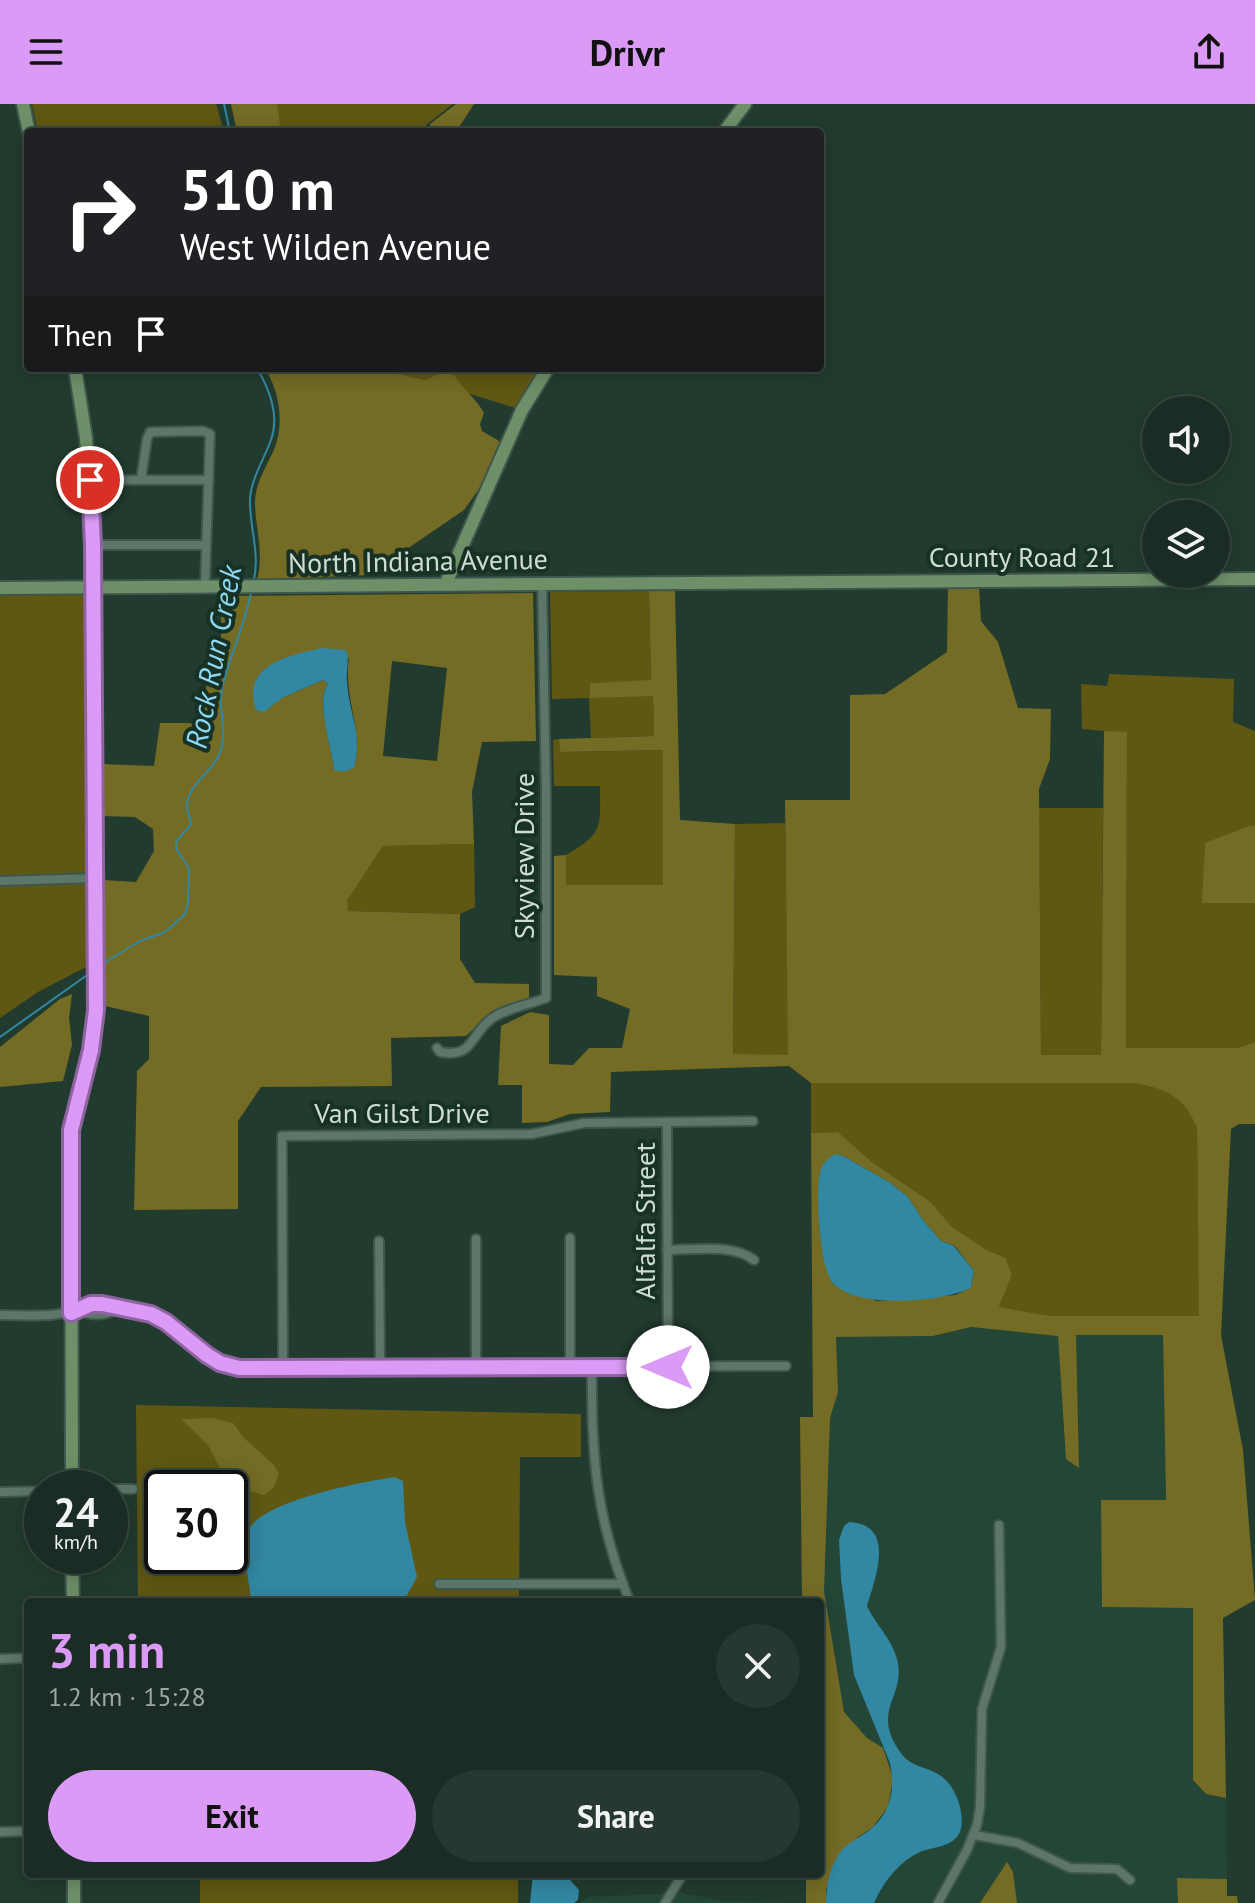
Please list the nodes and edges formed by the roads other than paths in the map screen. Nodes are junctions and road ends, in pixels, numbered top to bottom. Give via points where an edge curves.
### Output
1 (23, 104) edge
2 (745, 104) edge
3 (28, 126) edge
4 (727, 128) edge
5 (76, 372) edge
6 (546, 372) edge
7 (90, 480) junction
8 (141, 480) junction
9 (209, 480) junction
10 (93, 545) junction
11 (206, 545) junction
12 (1255, 579) edge
13 (837, 582) joint
14 (446, 583) junction
15 (542, 583) junction
16 (205, 586) junction
17 (93, 587) junction
18 (0, 588) edge
19 (95, 878) junction
20 (0, 881) edge
21 (437, 1048) dead end
22 (753, 1121) dead end
23 (667, 1122) junction
24 (570, 1238) dead end
25 (476, 1239) dead end
26 (379, 1241) dead end
27 (667, 1250) junction
28 (754, 1260) dead end
29 (76, 1312) junction
30 (0, 1315) edge
31 (786, 1366) dead end
32 (380, 1367) junction
33 (476, 1367) junction
34 (570, 1367) junction
35 (592, 1367) junction
36 (668, 1367) junction
37 (283, 1368) junction
38 (72, 1470) edge
39 (128, 1489) edge
40 (133, 1489) dead end
41 (24, 1491) edge
42 (0, 1492) edge
43 (999, 1525) dead end
44 (72, 1574) edge
45 (439, 1584) dead end
46 (623, 1584) junction
47 (73, 1598) edge
48 (628, 1598) edge
49 (24, 1658) edge
50 (0, 1659) edge
51 (24, 1831) edge
52 (0, 1832) edge
53 (974, 1835) junction
54 (74, 1878) edge
55 (681, 1878) edge
56 (1130, 1880) dead end
57 (74, 1903) edge
58 (665, 1903) edge
59 (938, 1903) edge

1 - 3 street
2 - 4 street
5 - 7 street
6 - 14 street via 522,410
7 - 8 street
7 - 10 street
8 - 9 street
8 - 9 street via 147,439 157,430 210,434
9 - 11 street
10 - 11 street
10 - 17 street
11 - 16 street
12 - 13 street, County Road 21
13 - 15 street, North Indiana Avenue
14 - 15 street, North Indiana Avenue
14 - 16 street, North Indiana Avenue
15 - 21 street, Skyview Drive via 546,998 492,1018 460,1053
16 - 17 street, North Indiana Avenue
17 - 18 street, North Indiana Avenue
17 - 19 street
19 - 20 street
19 - 29 street via 95,1032 71,1130
22 - 23 street, Van Gilst Drive
23 - 27 street, Alfalfa Street
23 - 37 street, Van Gilst Drive via 584,1123 532,1134 282,1136
24 - 34 street
25 - 33 street
26 - 32 street
27 - 28 street via 732,1250
27 - 36 street, Alfalfa Street
29 - 30 street
29 - 37 street via 91,1304 141,1311 158,1317 220,1363
29 - 38 street
31 - 36 street
32 - 33 street
32 - 37 street
33 - 34 street
34 - 35 street
35 - 36 street
35 - 46 street via 597,1490
39 - 40 street
41 - 42 street
43 - 53 street via 1001,1647 982,1709 980,1807
44 - 47 street
45 - 46 street
46 - 48 street
49 - 50 street
51 - 52 street
53 - 56 street via 1018,1843 1070,1868 1117,1869
53 - 59 street
54 - 57 street
55 - 58 street

